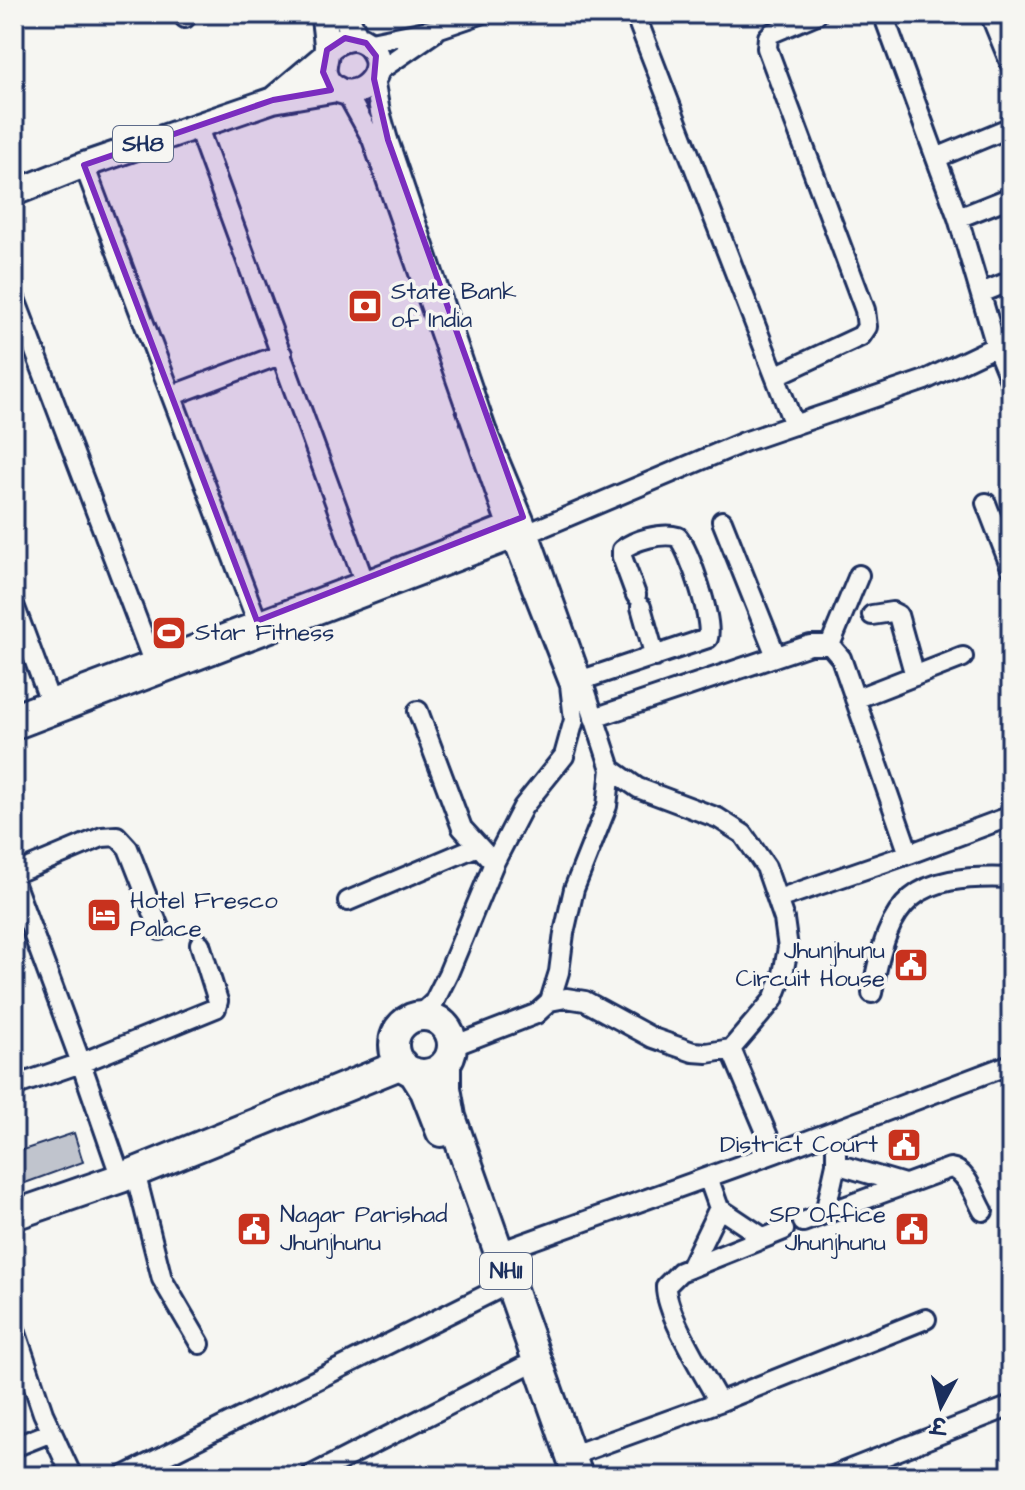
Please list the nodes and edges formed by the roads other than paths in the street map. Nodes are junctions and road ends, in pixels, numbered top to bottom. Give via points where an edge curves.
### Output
1 (323, 14) edge
2 (345, 14) edge
3 (479, 14) edge
4 (635, 14) edge
5 (814, 14) edge
6 (883, 14) edge
7 (990, 14) edge
8 (440, 28) junction
9 (361, 41) junction
10 (326, 54) junction
11 (1011, 65) edge
12 (375, 76) junction
13 (342, 91) junction
14 (273, 100) junction
15 (197, 125) junction
16 (1011, 127) edge
17 (936, 158) junction
18 (84, 165) junction
19 (14, 193) edge
20 (1011, 197) edge
21 (958, 218) junction
22 (1011, 281) edge
23 (981, 293) junction
24 (14, 296) edge
25 (1004, 343) edge
26 (282, 354) junction
27 (775, 376) junction
28 (1011, 383) edge
29 (173, 395) junction
30 (794, 425) junction
31 (986, 503) dead end
32 (722, 521) dead end
33 (518, 528) junction
34 (1011, 568) edge
35 (859, 575) dead end
36 (364, 581) junction
37 (14, 605) edge
38 (872, 615) dead end
39 (257, 621) junction
40 (830, 645) junction
41 (776, 656) junction
42 (655, 657) junction
43 (963, 657) dead end
44 (152, 659) junction
45 (915, 676) junction
46 (582, 680) junction
47 (49, 699) junction
48 (855, 699) junction
49 (418, 711) dead end
50 (14, 713) edge
51 (594, 718) junction
52 (14, 730) edge
53 (611, 769) junction
54 (1011, 816) edge
55 (478, 846) junction
56 (909, 854) junction
57 (494, 863) junction
58 (14, 874) edge
59 (1011, 878) edge
60 (14, 882) edge
61 (778, 899) junction
62 (348, 901) dead end
63 (160, 930) dead end
64 (200, 944) dead end
65 (872, 993) dead end
66 (550, 1001) junction
67 (420, 1015) junction
68 (731, 1049) junction
69 (449, 1055) junction
70 (81, 1063) junction
71 (403, 1063) junction
72 (1010, 1069) edge
73 (14, 1086) edge
74 (836, 1130) junction
75 (775, 1153) junction
76 (836, 1164) junction
77 (123, 1171) junction
78 (708, 1177) junction
79 (904, 1184) junction
80 (14, 1198) edge
81 (719, 1208) junction
82 (983, 1211) dead end
83 (825, 1213) junction
84 (14, 1215) edge
85 (803, 1222) dead end
86 (784, 1230) dead end
87 (764, 1238) junction
88 (499, 1252) junction
89 (690, 1268) junction
90 (496, 1290) junction
91 (926, 1319) dead end
92 (14, 1327) edge
93 (200, 1344) dead end
94 (523, 1367) junction
95 (719, 1402) junction
96 (1011, 1406) edge
97 (52, 1432) junction
98 (14, 1447) edge
99 (570, 1469) edge
100 (72, 1476) edge
101 (124, 1476) edge
102 (310, 1476) edge
103 (833, 1476) edge

1 - 10 main road
2 - 9 main road
3 - 8 street
4 - 27 street
5 - 27 street via 772,33 767,48 868,322 861,336
6 - 17 street
7 - 11 street
8 - 9 street
8 - 12 street
9 - 10 main road, SH8 via 345,38
9 - 12 main road via 376,56
10 - 13 main road via 323,72
10 - 14 main road, SH8
12 - 13 main road, SH8 via 357,92
12 - 33 street via 388,140
13 - 14 main road, SH8
13 - 33 street via 372,139
14 - 15 main road, SH8
15 - 18 main road, SH8
15 - 26 street
16 - 17 street
17 - 21 street
18 - 19 main road, SH8
18 - 29 street
20 - 21 street
21 - 23 street
22 - 23 street
23 - 25 street
24 - 44 street
25 - 28 street
25 - 30 street via 925,380
26 - 29 street
26 - 36 street
27 - 30 street
29 - 39 street
30 - 33 street
31 - 34 street
32 - 41 street
33 - 36 street
33 - 46 street
33 - 52 street
33 - 57 street via 570,685 574,720 564,756 523,807
35 - 40 street
36 - 39 street
37 - 47 street
38 - 45 street via 898,615
39 - 44 street
40 - 41 street
40 - 48 street via 841,658
41 - 51 street
42 - 42 street via 622,557 624,546 667,534 678,537 690,562 710,634 699,643
42 - 46 street
43 - 45 street
44 - 47 street
45 - 48 street
46 - 51 street
47 - 50 street
48 - 56 street
49 - 55 street via 457,818
51 - 53 street
53 - 61 street via 638,788 718,818 743,834 766,867
53 - 66 street via 607,806 574,889
54 - 56 street
55 - 57 street
55 - 62 street
56 - 61 street
57 - 67 street via 448,974 434,1002
58 - 63 street via 102,837 117,836 128,848
59 - 65 street via 964,878 913,893 895,917
60 - 70 street
61 - 68 street via 788,948 783,974 773,1000
64 - 70 street via 216,1008
66 - 68 street via 585,1001 653,1038 693,1052
66 - 69 street via 536,1014
67 - 69 highway via 442,1022 450,1032
67 - 71 highway via 397,1031
68 - 75 street
69 - 71 highway via 432,1073
69 - 88 highway, NH11 via 446,1088 451,1117
70 - 73 street
70 - 77 street
71 - 77 highway
71 - 90 highway, NH11 via 434,1114
72 - 74 street
74 - 75 street
74 - 76 street
75 - 78 street
76 - 79 street
76 - 83 street
77 - 80 highway
77 - 84 highway
77 - 93 street via 162,1279
78 - 81 street
78 - 88 street
79 - 82 street via 957,1169
79 - 83 street
81 - 87 street
81 - 89 street
83 - 85 street
86 - 87 street
87 - 89 street
88 - 99 highway, NH11
89 - 95 street via 669,1282 667,1298
90 - 94 highway, NH11
90 - 101 street
91 - 95 street
92 - 97 street
94 - 99 highway, NH11
94 - 102 street
95 - 99 street
96 - 103 street
97 - 98 street
97 - 100 street

